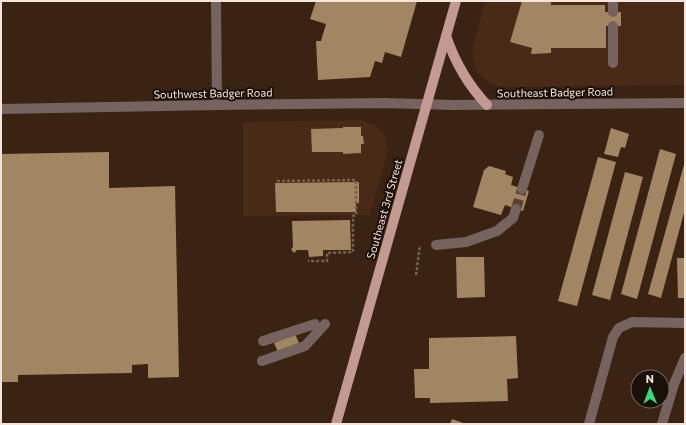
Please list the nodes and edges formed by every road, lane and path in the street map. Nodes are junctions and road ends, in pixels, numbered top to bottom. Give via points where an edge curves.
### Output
1 (216, 1) edge
2 (456, 1) edge
3 (613, 1) edge
4 (613, 12) dead end
5 (613, 26) dead end
6 (446, 36) junction
7 (613, 63) dead end
8 (685, 103) edge
9 (426, 104) junction
10 (217, 105) junction
11 (486, 105) junction
12 (1, 109) edge
13 (539, 135) dead end
14 (277, 181) dead end
15 (522, 189) tunnel mouth
16 (516, 209) tunnel mouth
17 (420, 244) dead end
18 (436, 245) dead end
19 (308, 261) dead end
20 (416, 275) dead end
21 (685, 323) edge
22 (263, 341) dead end
23 (685, 358) edge
24 (262, 361) dead end
25 (336, 424) edge
26 (590, 424) edge
27 (662, 424) edge

1 - 10 street
2 - 6 main road, Southeast 3rd Street
3 - 4 street
5 - 7 street
6 - 9 main road, Southeast 3rd Street
6 - 11 main road via 462,74
8 - 11 street, Southeast Badger Road
9 - 10 street, Southwest Badger Road
9 - 11 street, Southeast Badger Road
9 - 25 main road, Southeast 3rd Street
10 - 12 street, Southwest Badger Road
13 - 15 street
14 - 19 path via 356,180 356,215 352,216 354,252 327,253 327,260
16 - 18 street via 513,218 497,230 466,242
17 - 20 path
21 - 26 street via 632,322 619,328 613,337
22 - 24 street via 320,324 305,346
23 - 27 street

